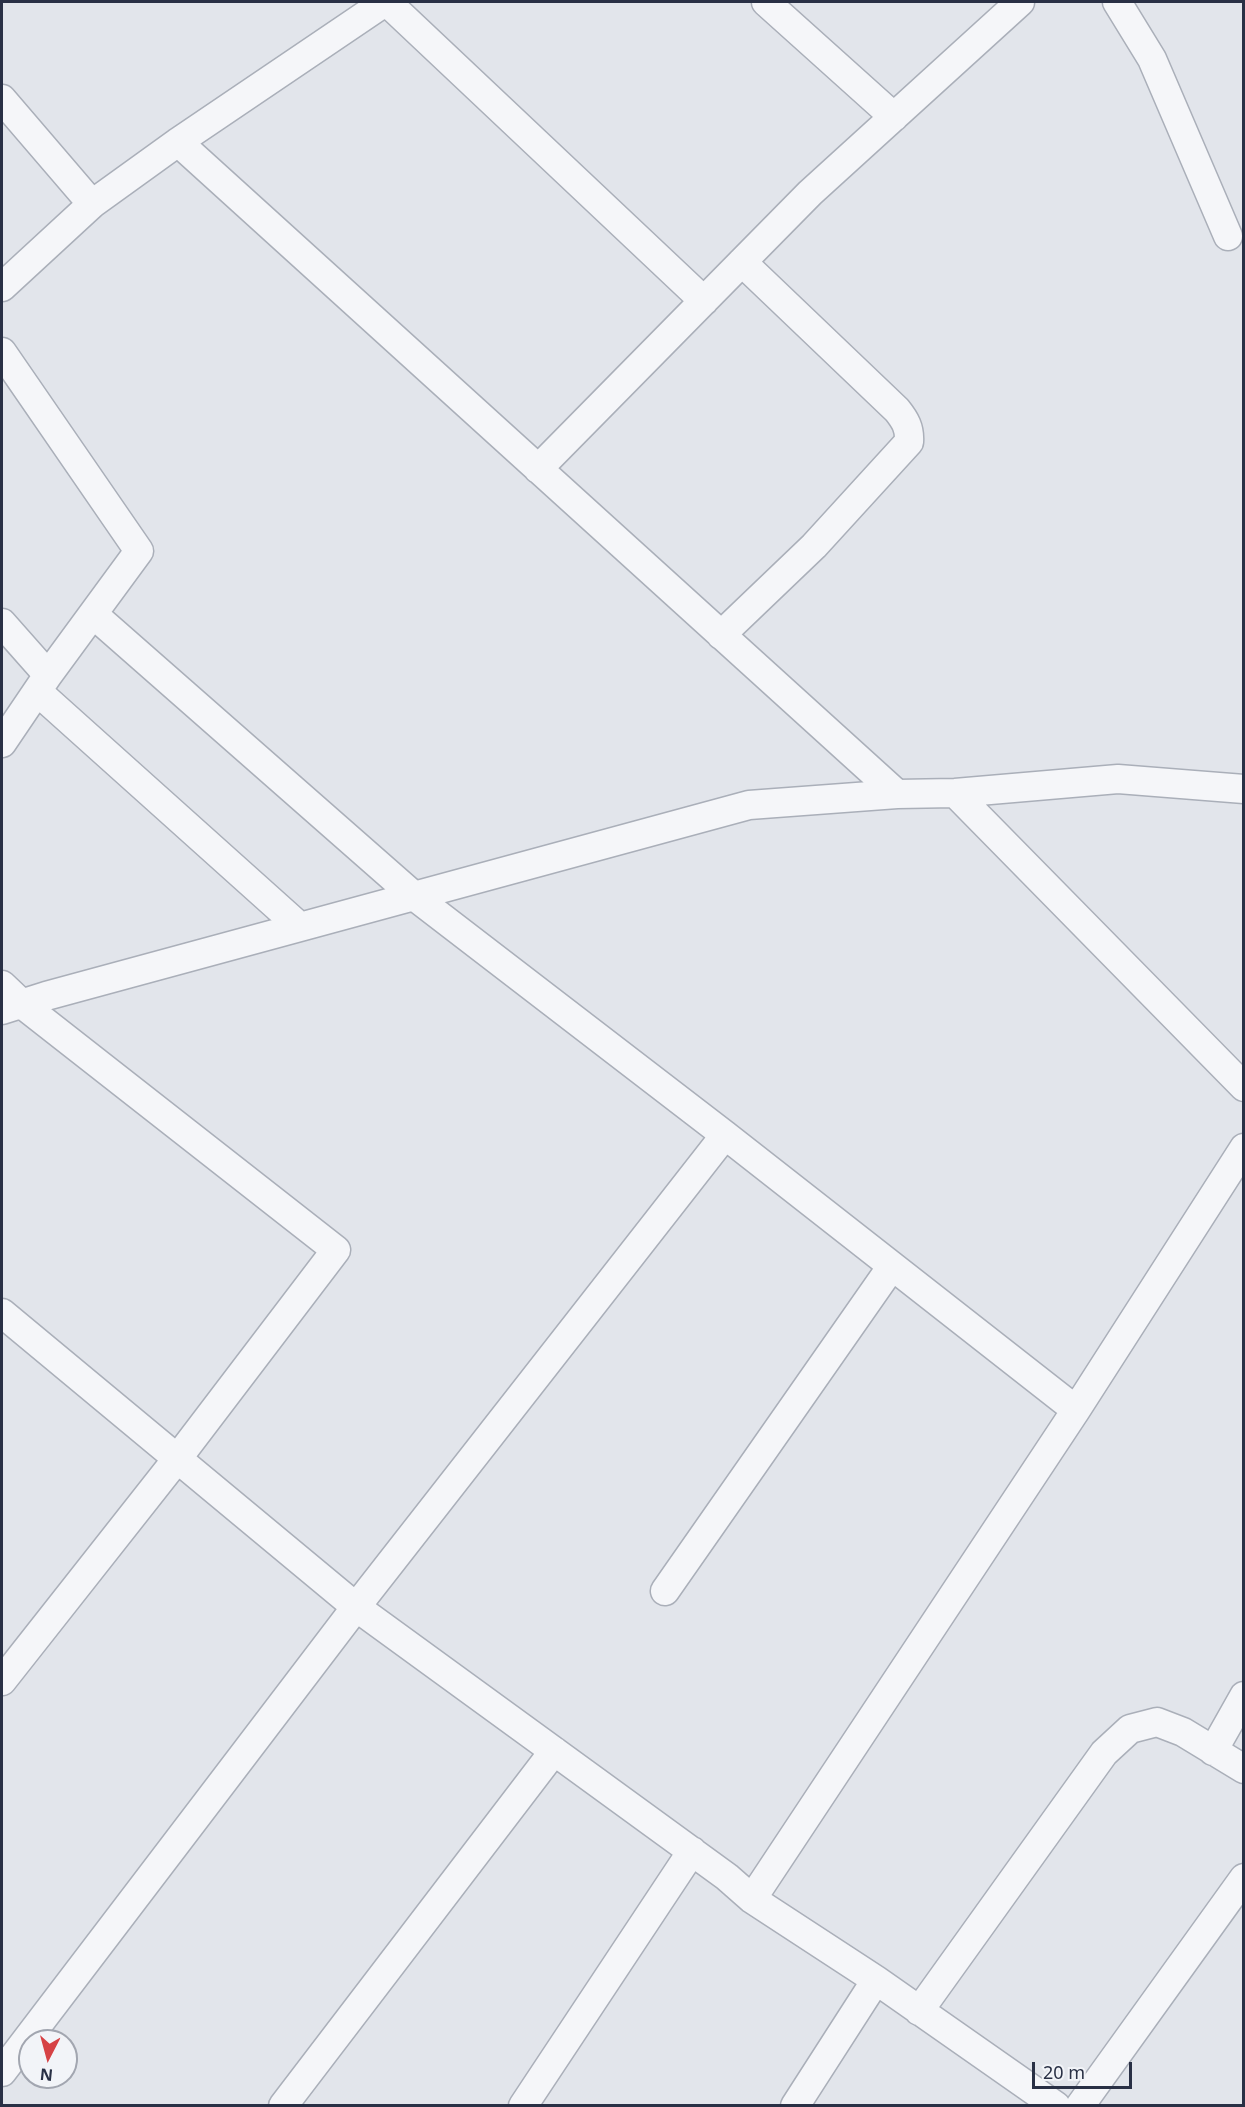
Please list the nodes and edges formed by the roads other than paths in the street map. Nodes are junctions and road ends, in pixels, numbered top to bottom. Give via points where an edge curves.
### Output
1 (386, 2) edge
2 (766, 2) edge
3 (1020, 2) edge
4 (1117, 2) edge
5 (2, 99) edge
6 (894, 117) junction
7 (178, 142) junction
8 (92, 204) junction
9 (1227, 236) dead end
10 (742, 262) junction
11 (2, 287) edge
12 (704, 301) junction
13 (2, 352) edge
14 (538, 469) junction
15 (93, 614) junction
16 (2, 623) edge
17 (721, 635) junction
18 (43, 684) junction
19 (2, 743) edge
20 (1244, 789) edge
21 (956, 793) junction
22 (897, 794) junction
23 (414, 896) junction
24 (300, 927) junction
25 (2, 985) edge
26 (12, 1007) edge
27 (1244, 1087) edge
28 (725, 1135) junction
29 (1244, 1148) edge
30 (892, 1266) junction
31 (2, 1313) edge
32 (1076, 1410) junction
33 (177, 1459) junction
34 (665, 1591) dead end
35 (356, 1608) junction
36 (2, 1681) edge
37 (1244, 1696) edge
38 (554, 1751) junction
39 (1213, 1751) junction
40 (1244, 1769) edge
41 (692, 1851) junction
42 (1244, 1878) edge
43 (753, 1899) junction
44 (876, 1980) junction
45 (919, 2011) junction
46 (2, 2072) edge
47 (283, 2106) edge
48 (523, 2106) edge
49 (795, 2106) edge
50 (1056, 2106) edge
51 (1080, 2106) edge

1 - 7 street
1 - 12 street
2 - 6 street
3 - 6 street
4 - 9 street via 1152,59
5 - 8 street
6 - 10 street
7 - 8 street
7 - 14 street
8 - 11 street
10 - 12 street
10 - 17 street via 897,410 910,433 904,447 814,546
12 - 14 street
13 - 15 street via 139,551
14 - 17 street
15 - 18 street
15 - 23 street
16 - 18 street
17 - 22 street
18 - 19 street
18 - 24 street
20 - 21 street via 1118,779
21 - 22 street
21 - 27 street
22 - 23 street via 749,805
23 - 24 street
23 - 28 street
24 - 26 street
25 - 26 street
26 - 33 street via 336,1250
28 - 30 street
28 - 35 street
29 - 32 street
30 - 32 street
30 - 34 street
31 - 33 street
32 - 43 street
33 - 35 street
33 - 36 street
35 - 38 street
35 - 46 street
37 - 39 street
38 - 41 street
38 - 47 street
39 - 40 street
39 - 45 street via 1183,1732 1157,1722 1130,1729 1104,1753
41 - 43 street
41 - 48 street
42 - 51 street
43 - 44 street
44 - 45 street
44 - 49 street
45 - 50 street

